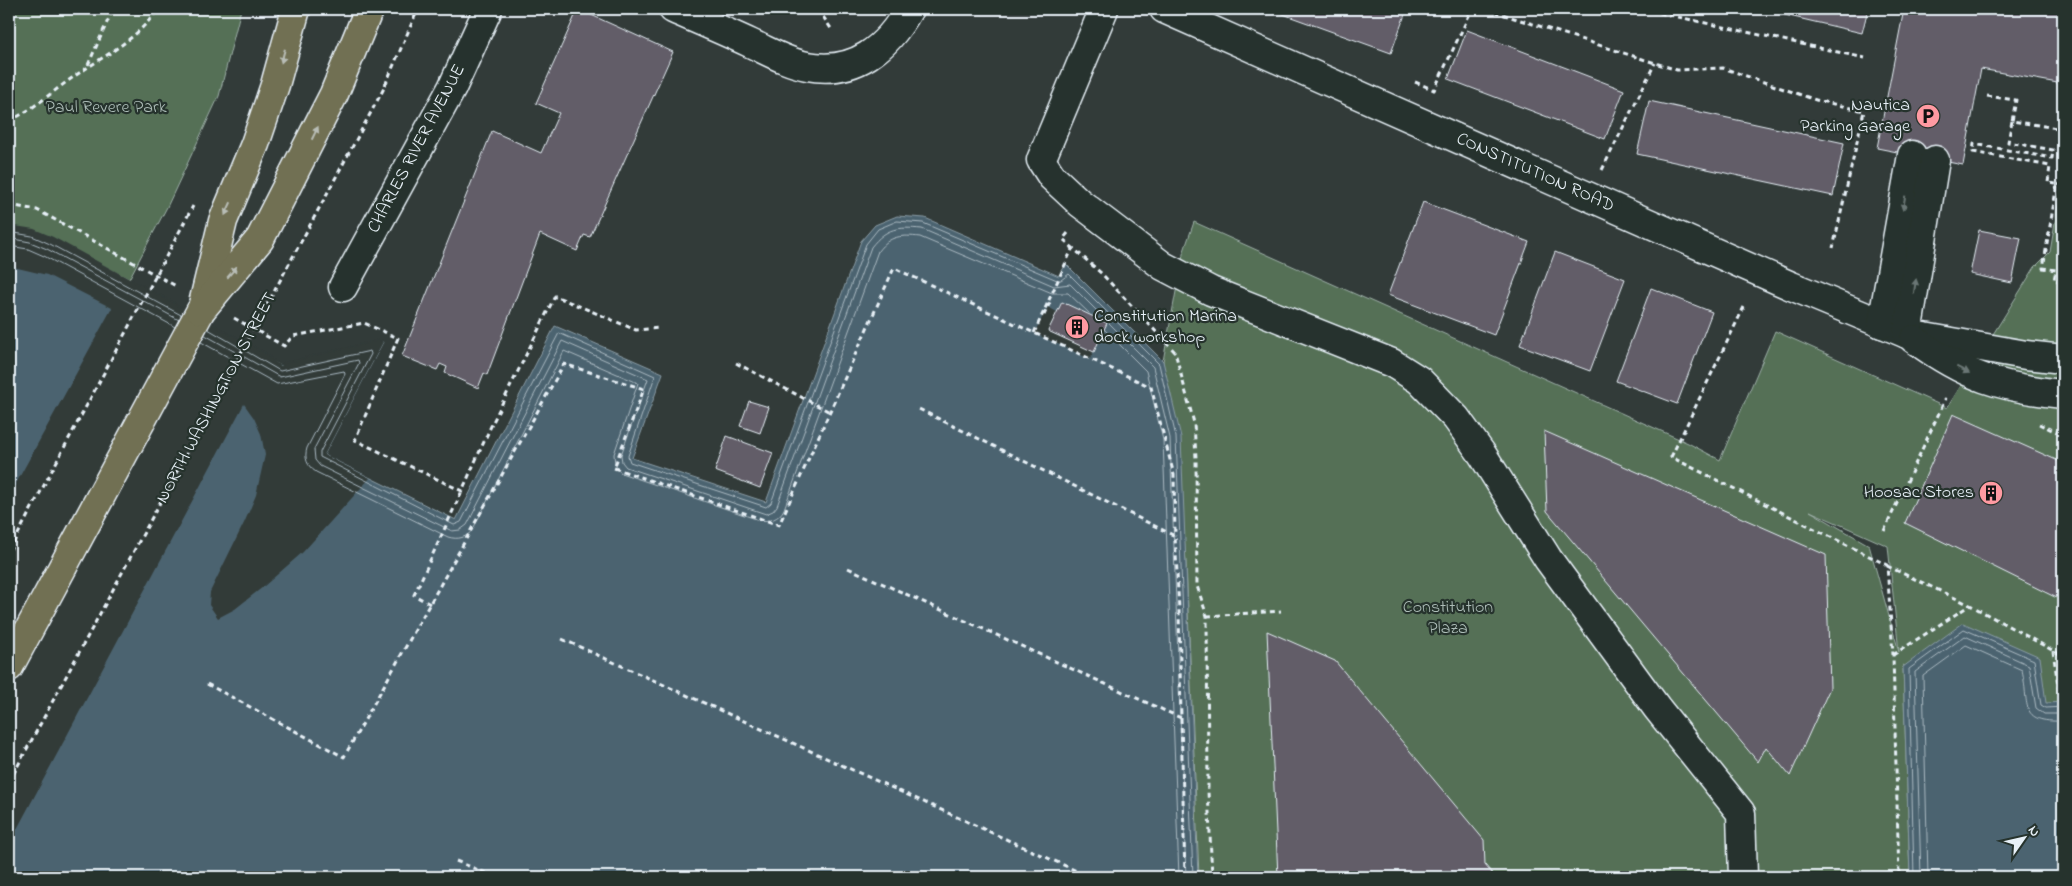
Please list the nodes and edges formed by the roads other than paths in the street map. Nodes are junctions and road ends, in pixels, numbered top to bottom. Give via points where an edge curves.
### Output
1 (296, 9) edge
2 (369, 9) edge
3 (488, 9) edge
4 (672, 9) edge
5 (909, 9) edge
6 (1104, 9) edge
7 (1164, 9) edge
8 (1924, 158) dead end
9 (344, 287) dead end
10 (201, 310) junction
11 (1895, 329) junction
12 (2063, 359) edge
13 (2063, 394) edge
14 (9, 667) edge
15 (1744, 877) edge

1 -> 10 main road, bridge via 255,144 223,221
10 -> 2 main road, bridge via 260,239 334,94
3 - 9 street, CHARLES RIVER AVENUE via 452,88
4 - 5 street via 779,57 823,68 856,61 876,50 893,35
6 - 15 street via 1050,135 1041,160 1045,168 1080,203 1162,266 1211,292 1392,364 1419,380 1443,403 1482,454 1554,567 1657,708 1741,813
7 - 11 street, CONSTITUTION ROAD
8 - 11 street
10 - 14 main road
11 - 12 street, CONSTITUTION ROAD
11 -> 13 street, CONSTITUTION ROAD via 1981,379 2020,389

